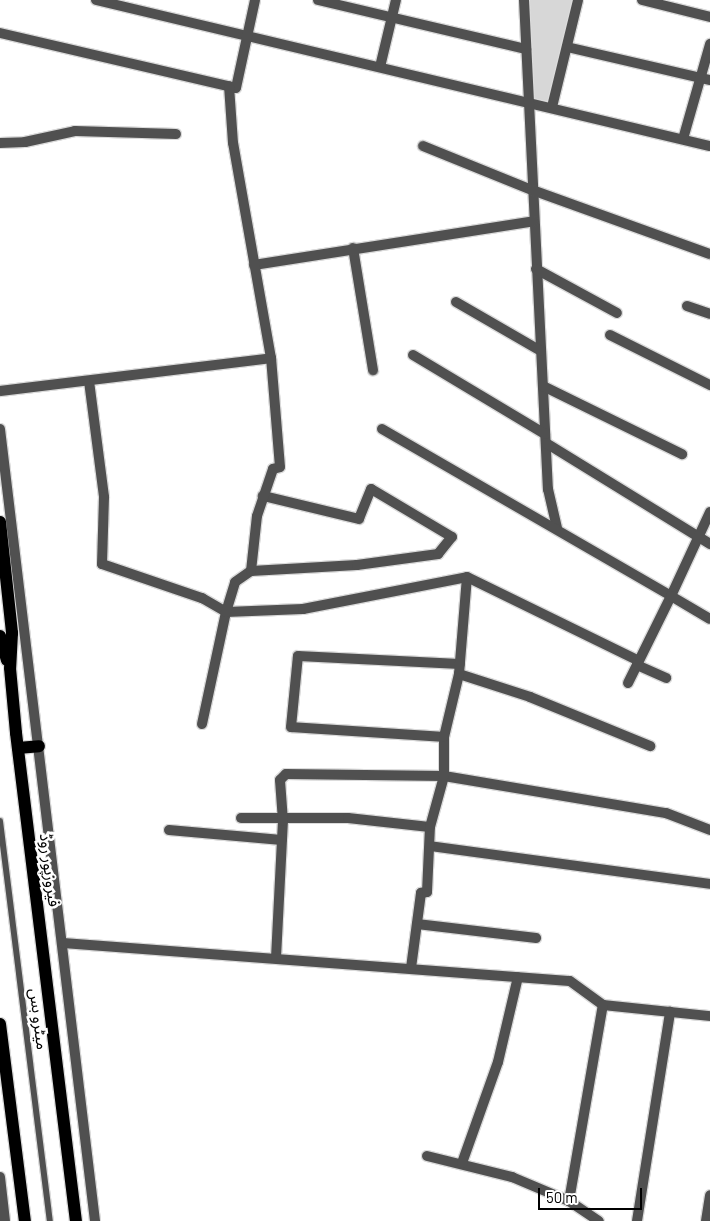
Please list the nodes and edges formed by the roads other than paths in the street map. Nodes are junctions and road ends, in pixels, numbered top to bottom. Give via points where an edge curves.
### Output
1 (96, 0) edge
2 (255, 0) edge
3 (318, 0) edge
4 (396, 0) edge
5 (524, 0) edge
6 (578, 0) edge
7 (642, 0) edge
8 (392, 17) junction
9 (710, 17) edge
10 (0, 33) edge
11 (247, 36) junction
12 (710, 44) edge
13 (566, 47) junction
14 (526, 50) junction
15 (380, 67) junction
16 (699, 77) junction
17 (710, 80) edge
18 (229, 86) junction
19 (528, 102) junction
20 (552, 107) junction
21 (176, 134) dead end
22 (683, 139) junction
23 (0, 143) edge
24 (423, 146) dead end
25 (710, 146) edge
26 (532, 190) junction
27 (534, 220) junction
28 (353, 248) junction
29 (710, 254) edge
30 (254, 265) junction
31 (536, 269) junction
32 (456, 302) dead end
33 (686, 306) dead end
34 (617, 313) dead end
35 (710, 314) edge
36 (610, 335) dead end
37 (541, 350) junction
38 (413, 355) dead end
39 (270, 358) junction
40 (373, 370) dead end
41 (90, 381) junction
42 (710, 384) edge
43 (543, 386) junction
44 (0, 391) edge
45 (0, 429) edge
46 (382, 429) dead end
47 (546, 439) junction
48 (682, 454) dead end
49 (263, 496) junction
50 (710, 512) edge
51 (0, 522) edge
52 (557, 528) junction
53 (698, 537) junction
54 (710, 544) edge
55 (251, 571) junction
56 (467, 577) junction
57 (671, 596) junction
58 (226, 612) junction
59 (710, 618) edge
60 (0, 636) edge
61 (638, 663) junction
62 (10, 668) junction
63 (460, 669) junction
64 (666, 678) dead end
65 (628, 683) dead end
66 (202, 724) dead end
67 (444, 737) junction
68 (39, 746) junction
69 (650, 746) dead end
70 (18, 748) junction
71 (444, 776) junction
72 (241, 818) dead end
73 (0, 821) edge
74 (283, 821) junction
75 (430, 827) junction
76 (169, 830) dead end
77 (710, 830) edge
78 (282, 840) junction
79 (430, 846) junction
80 (710, 884) edge
81 (417, 924) junction
82 (536, 938) dead end
83 (63, 943) junction
84 (276, 958) junction
85 (411, 968) junction
86 (518, 977) junction
87 (603, 1005) junction
88 (670, 1012) junction
89 (710, 1016) edge
90 (0, 1024) edge
91 (5, 1094) edge
92 (427, 1156) dead end
93 (462, 1163) junction
94 (0, 1177) edge
95 (710, 1195) edge
96 (569, 1201) junction
97 (5, 1221) edge
98 (25, 1221) edge
99 (50, 1221) edge
100 (76, 1221) edge
101 (95, 1221) edge
102 (599, 1221) edge
103 (637, 1221) edge
104 (706, 1221) edge

1 - 11 street
2 - 11 street
3 - 8 street
4 - 8 street
5 - 14 street
6 - 13 street
7 - 9 street
8 - 14 street
8 - 15 street
10 - 18 street
11 - 15 street
11 - 18 street via 236,88
12 - 16 street
13 - 16 street
13 - 20 street
14 - 19 street
15 - 19 street
16 - 17 street
16 - 22 street
18 - 30 street via 233,143
19 - 20 street
19 - 26 street
20 - 22 street
21 - 23 street via 75,131 25,142
22 - 25 street
24 - 26 street
26 - 27 street
26 - 29 street
27 - 28 street
27 - 31 street
28 - 30 street
28 - 40 street
30 - 39 street
31 - 34 street
31 - 37 street
32 - 37 street
33 - 35 street
36 - 42 street
37 - 43 street
38 - 47 street
39 - 41 street
39 - 49 street via 280,466 272,469
41 - 44 street
41 - 58 street via 104,497 102,564 202,598
43 - 47 street
43 - 48 street
45 - 68 street
46 - 52 street
47 - 52 street via 548,489
47 - 53 street
49 - 55 street via 257,516
49 - 55 street via 359,519 371,489 452,537 438,554 357,565
50 - 53 street
51 - 62 main road, فیروزپور روڈ via 12,633
52 - 57 street
53 - 54 street
53 - 57 street
55 - 58 street via 235,582
56 - 58 street via 303,608
56 - 61 street
56 - 63 street
57 - 59 street
57 - 61 street
58 - 66 street
60 - 62 main road
61 - 64 street
61 - 65 street
62 - 70 main road, فیروزپور روڈ
63 - 67 street
63 - 67 street via 298,656 291,727
63 - 69 street
67 - 71 street
68 - 70 main road
68 - 83 street
70 - 100 main road, فیروزپور روڈ
71 - 74 street via 286,774 280,780
71 - 75 street
71 - 77 street via 666,813
72 - 74 street
73 - 99 lane, میٹرو بس
74 - 75 street via 348,818
74 - 78 street
75 - 79 street
76 - 78 street
78 - 84 street
79 - 80 street
79 - 81 street via 427,892 421,893
81 - 82 street
81 - 85 street
83 - 84 street
83 - 101 street
84 - 85 street
85 - 86 street
86 - 87 street via 570,981
86 - 93 street via 498,1062
87 - 88 street
87 - 96 street
88 - 89 street
88 - 103 street
90 - 91 main road
91 - 98 main road
92 - 93 street
93 - 96 street via 512,1177
94 - 97 street
95 - 104 street
96 - 102 street

